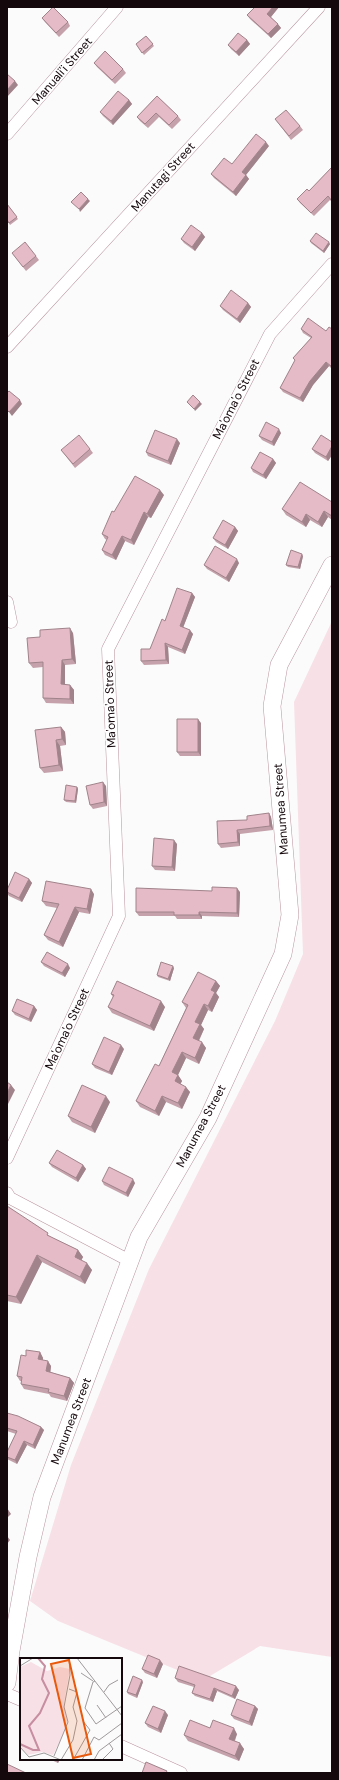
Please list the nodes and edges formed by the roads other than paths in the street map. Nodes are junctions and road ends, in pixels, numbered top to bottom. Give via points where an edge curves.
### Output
1 (117, 7) edge
2 (318, 7) edge
3 (7, 134) edge
4 (332, 264) edge
5 (7, 347) edge
6 (332, 565) edge
7 (7, 602) edge
8 (11, 622) dead end
9 (7, 1158) edge
10 (7, 1193) edge
11 (130, 1261) junction
12 (7, 1683) edge
13 (7, 1694) edge
14 (20, 1700) edge
15 (122, 1746) edge
16 (180, 1773) edge

1 - 3 street, Manuali'i Street
2 - 5 street, Manutagi Street
4 - 9 street, Ma'oma'o Street via 270,334 108,649 119,916
6 - 11 main road, Manumea Street via 279,665 272,706 290,915 283,954 208,1118 139,1237
7 - 8 street
10 - 11 street via 10,1198
11 - 12 main road, Manumea Street via 42,1496 28,1557
13 - 14 street
15 - 16 street

